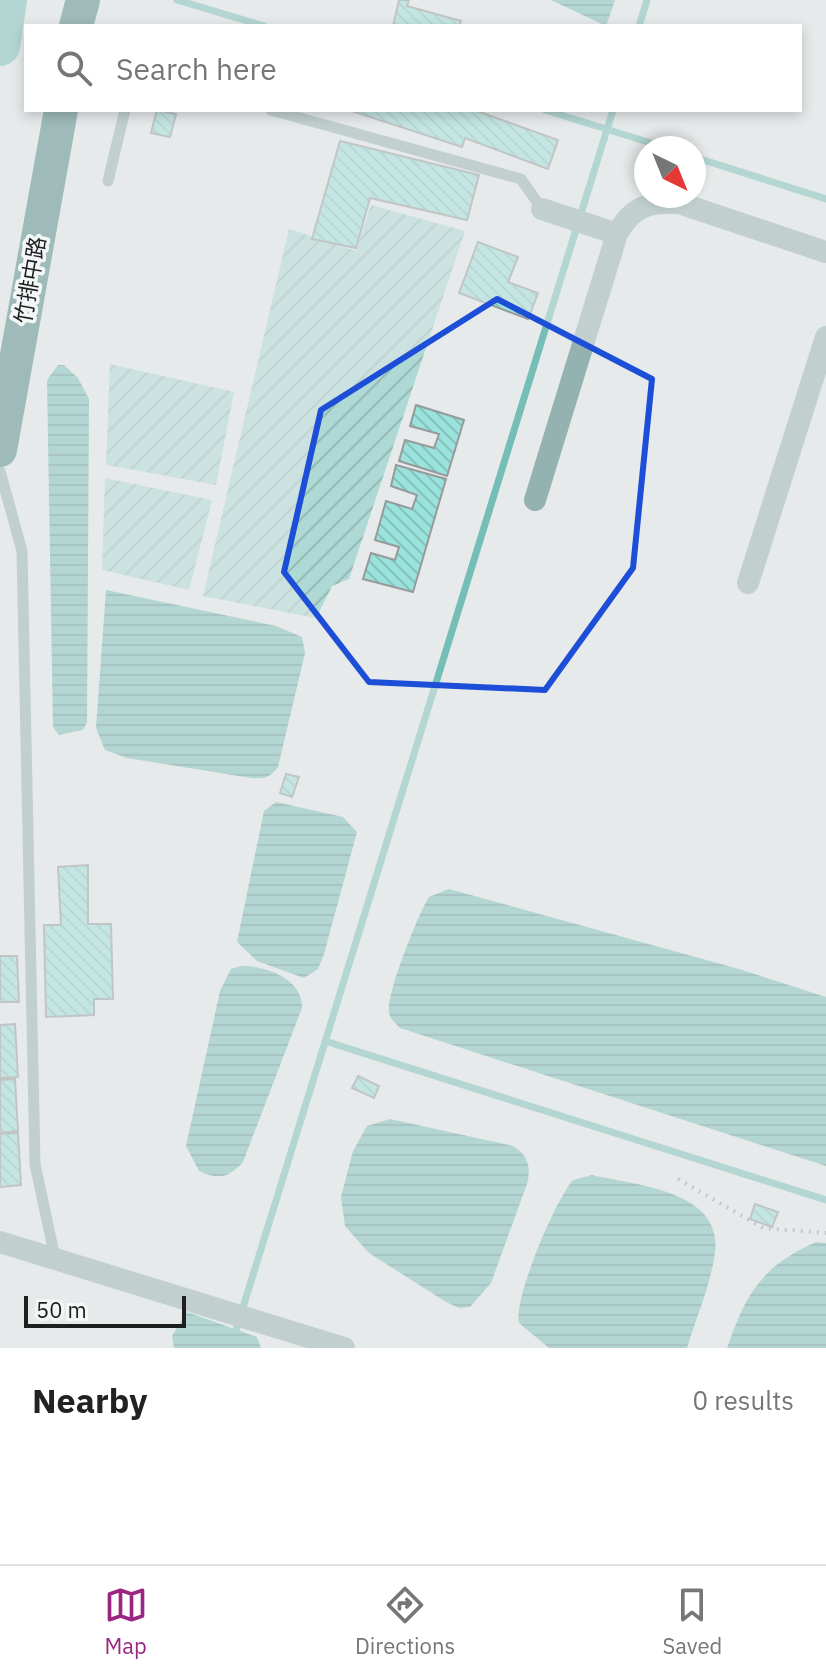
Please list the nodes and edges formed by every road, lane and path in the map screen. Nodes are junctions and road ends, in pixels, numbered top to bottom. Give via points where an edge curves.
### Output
1 (83, 0) edge
2 (77, 24) edge
3 (61, 112) edge
4 (125, 112) edge
5 (278, 112) edge
6 (108, 181) dead end
7 (551, 212) joint
8 (608, 231) junction
9 (826, 252) edge
10 (826, 337) edge
11 (0, 450) edge
12 (0, 471) edge
13 (535, 500) dead end
14 (748, 583) dead end
15 (678, 1179) dead end
16 (826, 1233) edge
17 (0, 1242) edge
18 (55, 1258) junction
19 (344, 1348) edge

1 - 2 main road
3 - 11 main road, 竹排中路
4 - 6 lane
5 - 7 lane via 521,179
7 - 8 street
8 - 9 street via 639,206 679,203
8 - 13 street
10 - 14 street
12 - 18 lane via 22,551 35,1164
15 - 16 path via 763,1228
17 - 18 street
18 - 19 street

